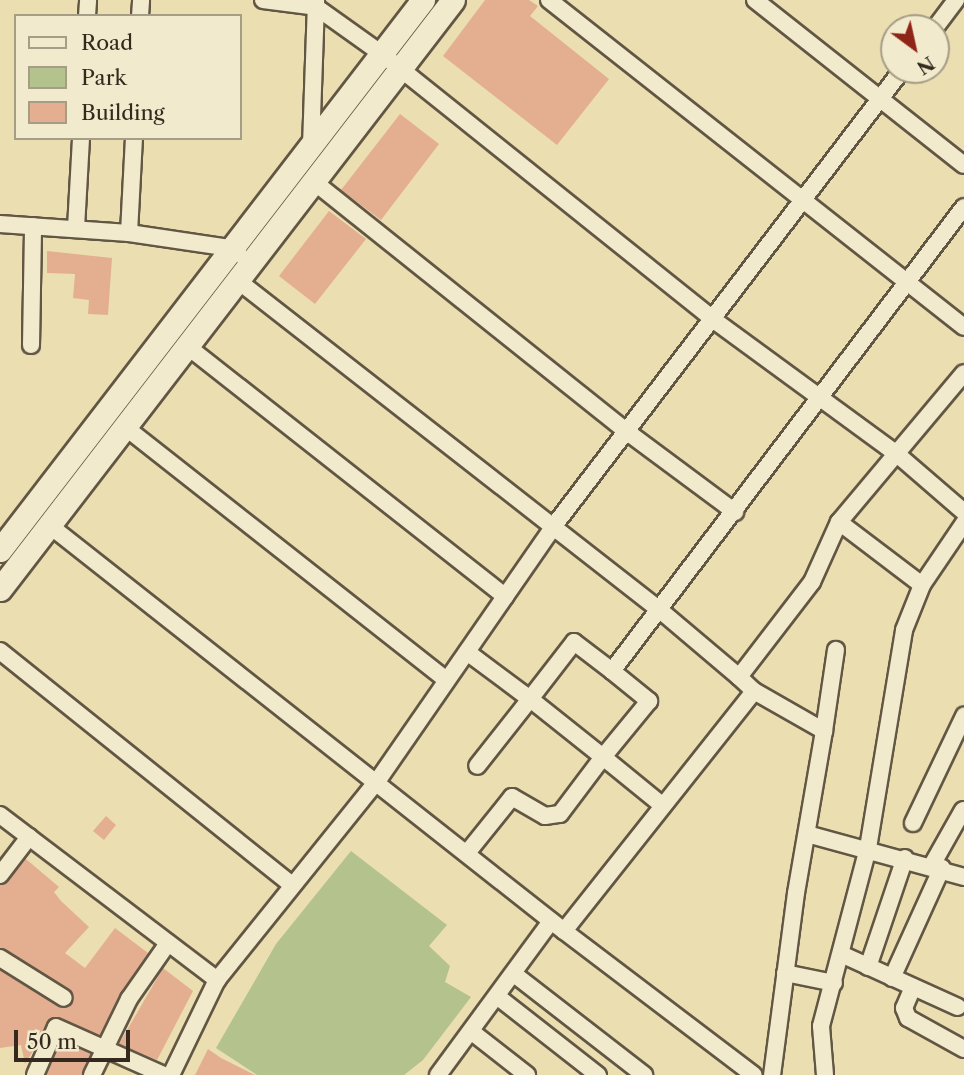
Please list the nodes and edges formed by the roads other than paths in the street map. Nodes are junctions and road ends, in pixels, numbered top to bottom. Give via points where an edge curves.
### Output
1 (263, 0) edge
2 (423, 0) edge
3 (453, 0) edge
4 (549, 0) edge
5 (755, 0) edge
6 (316, 3) edge
7 (391, 61) junction
8 (891, 84) edge
9 (882, 96) junction
10 (81, 140) edge
11 (134, 140) edge
12 (311, 146) junction
13 (964, 165) edge
14 (313, 181) junction
15 (802, 201) junction
16 (964, 207) edge
17 (0, 224) edge
18 (33, 226) junction
19 (76, 228) junction
20 (129, 233) junction
21 (231, 248) junction
22 (244, 271) junction
23 (906, 285) junction
24 (711, 318) junction
25 (964, 327) edge
26 (31, 345) dead end
27 (187, 346) junction
28 (964, 373) edge
29 (821, 398) junction
30 (125, 427) junction
31 (626, 431) junction
32 (898, 455) junction
33 (735, 512) junction
34 (964, 512) edge
35 (839, 522) junction
36 (964, 523) edge
37 (49, 525) junction
38 (553, 527) junction
39 (0, 550) edge
40 (922, 585) junction
41 (0, 589) edge
42 (505, 596) junction
43 (661, 611) junction
44 (836, 650) dead end
45 (0, 651) edge
46 (467, 652) junction
47 (612, 671) junction
48 (739, 677) junction
49 (446, 680) junction
50 (754, 691) junction
51 (530, 699) junction
52 (964, 716) edge
53 (824, 731) junction
54 (603, 757) junction
55 (477, 766) dead end
56 (378, 780) junction
57 (663, 806) junction
58 (963, 810) edge
59 (0, 814) edge
60 (913, 822) dead end
61 (807, 834) junction
62 (29, 837) junction
63 (868, 848) junction
64 (467, 853) junction
65 (905, 858) junction
66 (937, 866) junction
67 (0, 875) edge
68 (964, 877) edge
69 (291, 884) junction
70 (557, 926) junction
71 (168, 943) junction
72 (841, 954) junction
73 (0, 958) edge
74 (868, 967) junction
75 (514, 974) junction
76 (785, 974) junction
77 (892, 978) junction
78 (217, 980) junction
79 (834, 983) junction
80 (914, 987) junction
81 (498, 997) junction
82 (64, 998) dead end
83 (958, 1007) dead end
84 (472, 1032) junction
85 (103, 1048) junction
86 (964, 1049) edge
87 (444, 1073) edge
88 (35, 1075) edge
89 (92, 1075) edge
90 (164, 1075) edge
91 (171, 1075) edge
92 (527, 1075) edge
93 (598, 1075) edge
94 (644, 1075) edge
95 (754, 1075) edge
96 (772, 1075) edge
97 (825, 1075) edge

1 - 6 street
2 - 7 main road
3 - 7 main road
4 - 15 street
5 - 9 street
6 - 7 street
6 - 12 street
7 - 12 main road
7 - 14 main road
7 - 24 street
8 - 9 street
9 - 13 street
9 - 15 street
10 - 19 street
11 - 20 street
12 - 21 main road
14 - 22 main road
14 - 31 street
15 - 23 street
15 - 24 street
16 - 23 street
17 - 18 street
18 - 19 street
18 - 26 street
19 - 20 street
20 - 21 street
21 - 22 street
21 - 39 main road
22 - 27 main road
22 - 38 street
23 - 25 street
23 - 29 street
24 - 29 street
24 - 31 street
27 - 30 main road
27 - 42 street
28 - 32 street
29 - 32 street
29 - 33 street
30 - 37 main road
30 - 49 street
31 - 33 street
31 - 38 street
32 - 34 street
32 - 35 street
33 - 43 street
35 - 40 street
35 - 48 street via 812,582
36 - 40 street
37 - 41 main road
37 - 56 street
38 - 42 street
38 - 43 street
40 - 63 street via 901,645
42 - 46 street
43 - 47 street
43 - 48 street
44 - 53 street
45 - 69 street
46 - 49 street
46 - 51 street
47 - 51 street via 574,642
47 - 54 street via 649,701
48 - 50 street
49 - 56 street
50 - 53 street
50 - 57 street
51 - 54 street
51 - 55 street
52 - 60 street
53 - 61 street
54 - 57 street
54 - 64 street via 560,814 545,816 512,797
56 - 64 street
56 - 69 street
57 - 70 street
58 - 66 street
59 - 62 street
61 - 63 street
61 - 76 street
62 - 67 street
62 - 71 street
63 - 65 street
63 - 72 street
64 - 70 street
65 - 66 street
65 - 74 street
66 - 68 street
66 - 77 street
69 - 78 street
70 - 75 street
70 - 95 street
71 - 78 street
71 - 85 street via 129,999
72 - 74 street
72 - 79 street
73 - 82 street
74 - 77 street
75 - 81 street
75 - 94 street
76 - 79 street
76 - 96 street
77 - 80 street
78 - 91 street
79 - 97 street via 821,1026
80 - 83 street
80 - 86 street via 904,1008 908,1018
81 - 84 street
81 - 93 street
84 - 87 street
84 - 92 street
85 - 88 street via 56,1027
85 - 89 street
85 - 90 street

